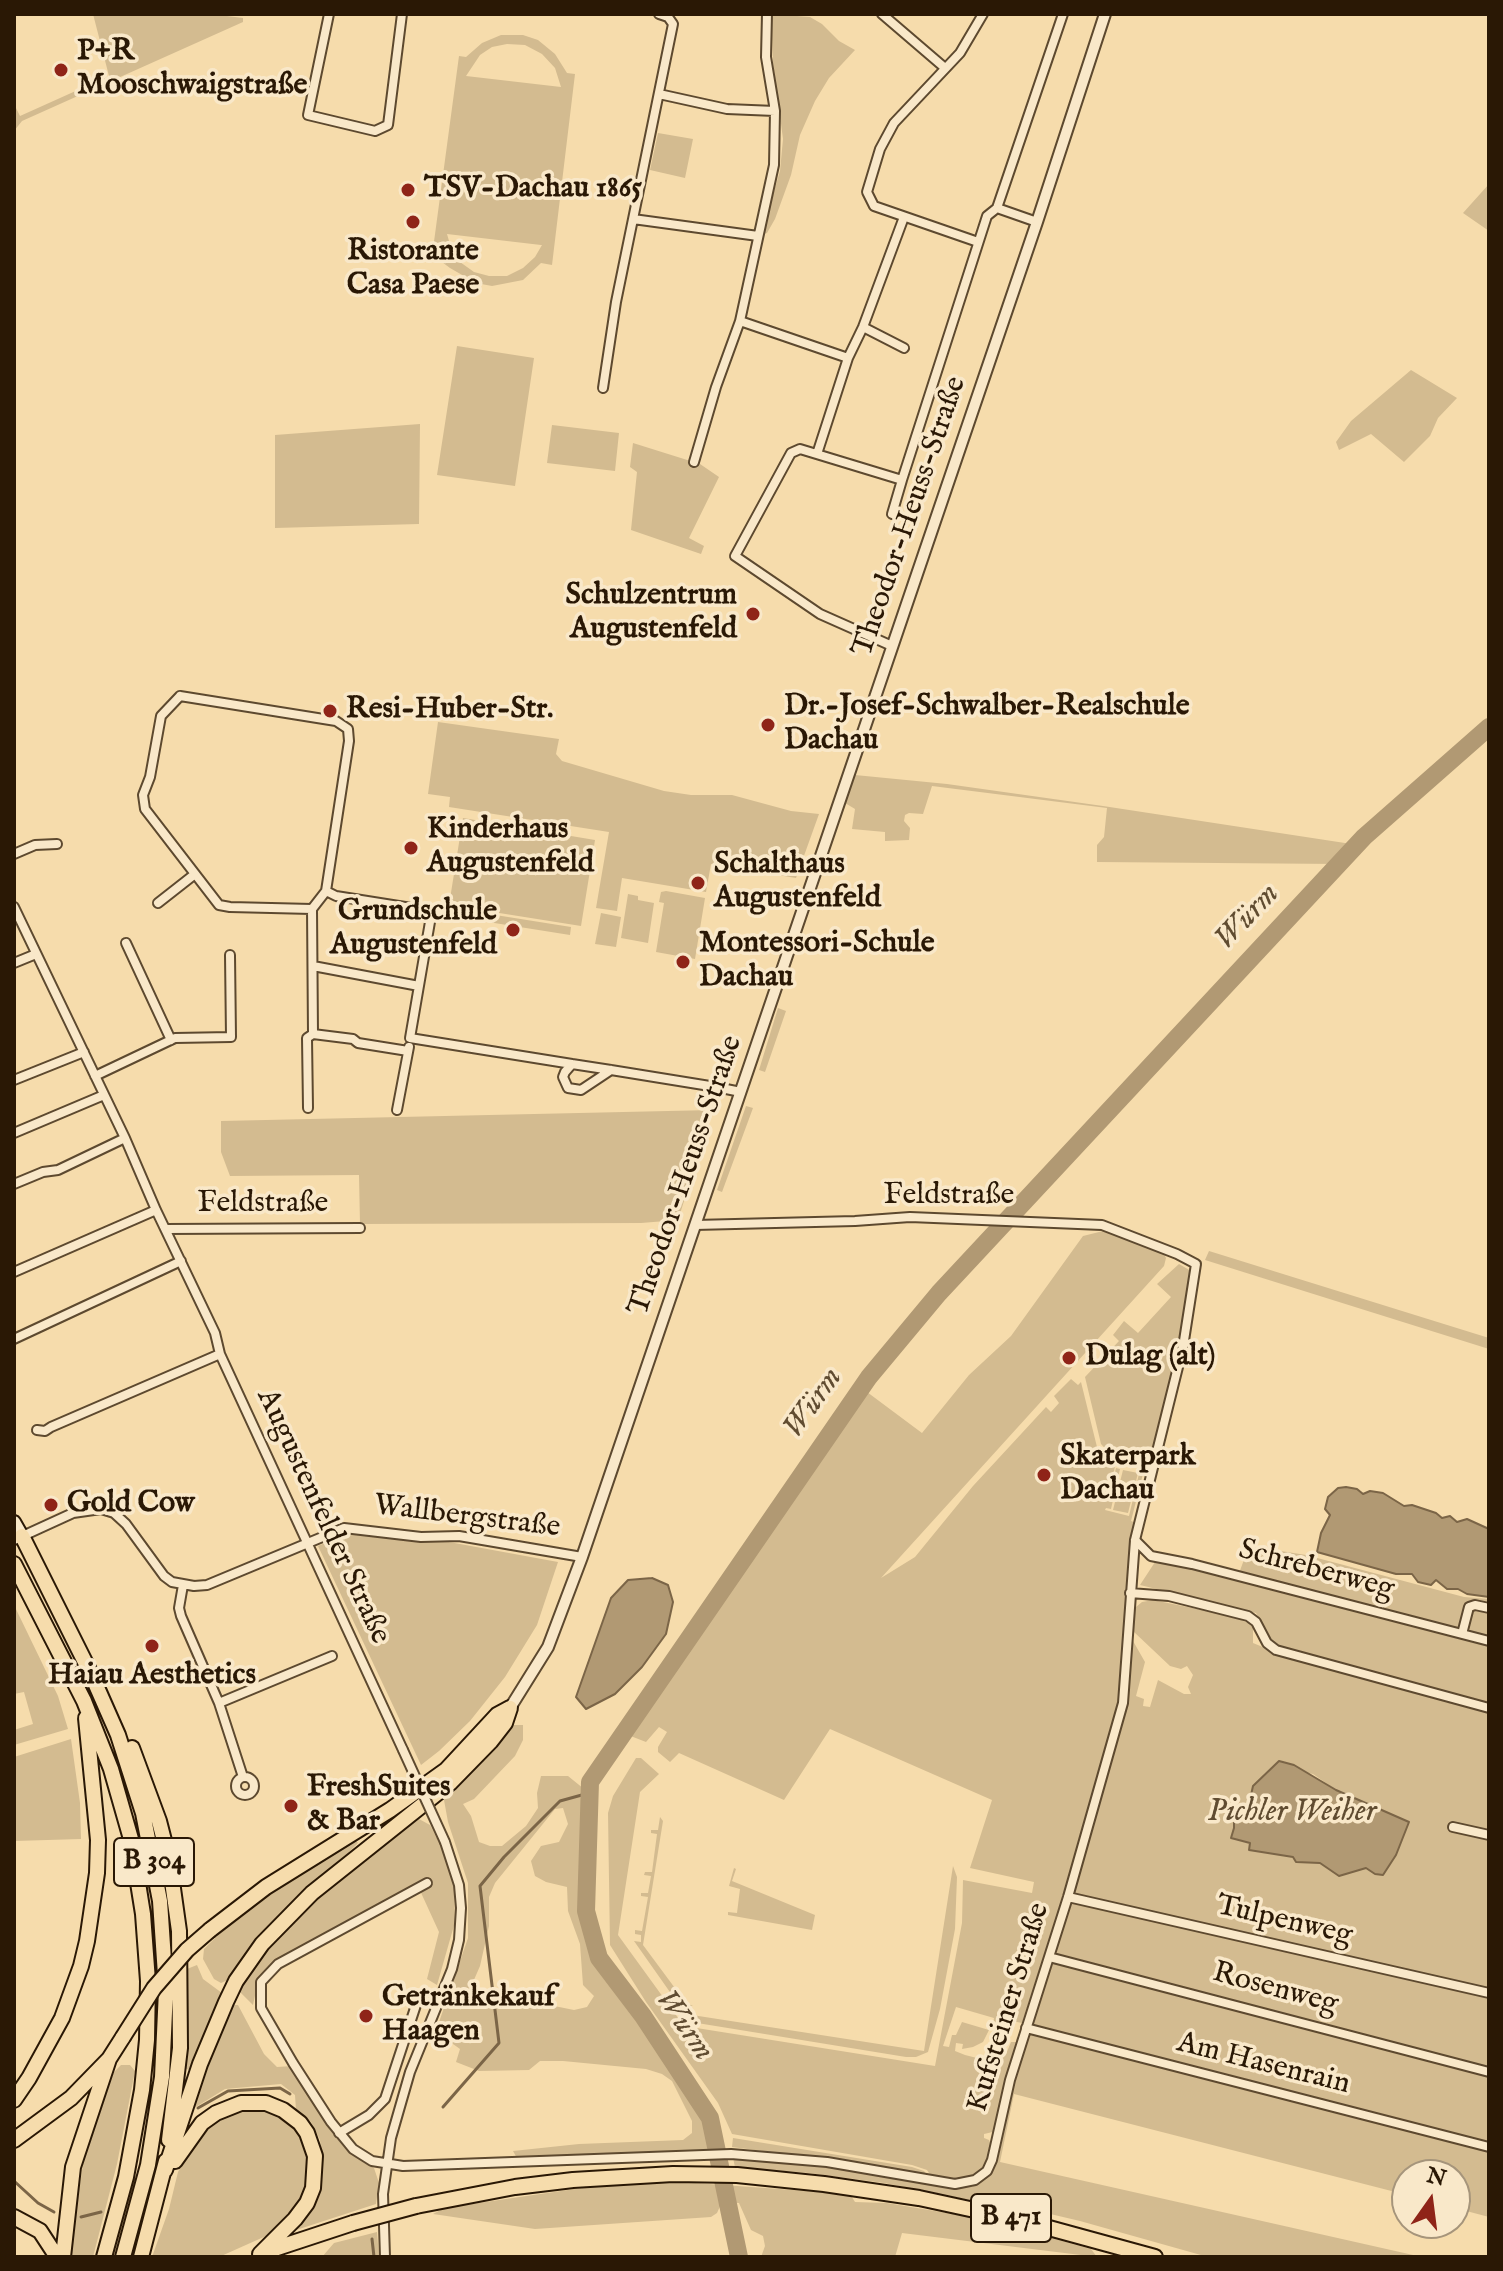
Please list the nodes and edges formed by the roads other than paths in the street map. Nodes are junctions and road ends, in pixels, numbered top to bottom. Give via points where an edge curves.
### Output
1 (329, 14) edge
2 (402, 14) edge
3 (659, 14) edge
4 (767, 14) edge
5 (882, 14) edge
6 (983, 14) edge
7 (1063, 14) edge
8 (1105, 14) edge
9 (945, 68) junction
10 (659, 94) junction
11 (775, 111) junction
12 (997, 208) junction
13 (904, 217) junction
14 (633, 219) junction
15 (1037, 222) junction
16 (758, 236) junction
17 (978, 242) junction
18 (740, 321) junction
19 (863, 327) junction
20 (904, 348) dead end
21 (848, 358) junction
22 (603, 388) dead end
23 (817, 454) junction
24 (694, 462) dead end
25 (902, 480) junction
26 (892, 514) dead end
27 (892, 646) junction
28 (57, 844) dead end
29 (14, 854) edge
30 (195, 874) junction
31 (326, 891) junction
32 (158, 903) dead end
33 (14, 907) edge
34 (312, 909) junction
35 (126, 943) dead end
36 (36, 954) junction
37 (230, 955) dead end
38 (14, 963) edge
39 (313, 966) junction
40 (419, 986) junction
41 (313, 1034) junction
42 (410, 1038) junction
43 (171, 1040) junction
44 (408, 1051) junction
45 (84, 1052) junction
46 (572, 1064) junction
47 (611, 1070) junction
48 (95, 1076) junction
49 (14, 1080) edge
50 (741, 1092) junction
51 (104, 1095) junction
52 (308, 1108) dead end
53 (397, 1110) dead end
54 (14, 1133) edge
55 (125, 1138) junction
56 (14, 1184) edge
57 (156, 1210) junction
58 (695, 1225) junction
59 (360, 1228) dead end
60 (166, 1229) junction
61 (181, 1261) junction
62 (1196, 1264) joint
63 (14, 1272) edge
64 (14, 1339) edge
65 (220, 1354) junction
66 (37, 1430) dead end
67 (14, 1522) edge
68 (18, 1538) edge
69 (1135, 1540) junction
70 (308, 1541) junction
71 (582, 1557) junction
72 (14, 1564) edge
73 (183, 1585) junction
74 (1130, 1593) junction
75 (1489, 1608) edge
76 (1462, 1634) junction
77 (1489, 1641) edge
78 (332, 1656) dead end
79 (84, 1701) junction
80 (219, 1703) junction
81 (106, 1706) junction
82 (510, 1708) junction
83 (1489, 1708) edge
84 (243, 1777) dead end
85 (1453, 1827) dead end
86 (1489, 1835) edge
87 (427, 1883) dead end
88 (1068, 1897) junction
89 (1049, 1957) junction
90 (1489, 1993) edge
91 (417, 2002) dead end
92 (1026, 2028) junction
93 (109, 2059) junction
94 (1489, 2072) edge
95 (14, 2100) edge
96 (339, 2133) junction
97 (14, 2140) edge
98 (1489, 2147) edge
99 (386, 2163) junction
100 (165, 2170) junction
101 (162, 2186) junction
102 (14, 2217) edge
103 (302, 2239) junction
104 (257, 2256) edge
105 (57, 2257) edge
106 (63, 2257) edge
107 (104, 2257) edge
108 (123, 2257) edge
109 (141, 2257) edge
110 (297, 2257) edge
111 (385, 2257) edge
112 (1155, 2257) edge

1 - 2 street via 308,115 367,131 386,128
3 - 10 street via 673,24
4 - 11 street via 766,57
5 - 9 street
6 - 9 street
7 - 12 street
8 - 15 street, Theodor-Heuss-Straße
9 - 13 street via 894,123 869,182 874,206
10 - 11 street via 727,109
10 - 14 street
11 - 16 street via 774,165
12 - 15 street
12 - 17 street via 987,216
13 - 17 street
13 - 19 street
14 - 16 street
14 - 22 street
15 - 27 street, Theodor-Heuss-Straße
16 - 18 street
17 - 25 street
18 - 21 street
18 - 24 street
19 - 20 street
19 - 21 street
21 - 23 street
23 - 25 street
23 - 27 street via 800,449 791,453 735,556 820,614
25 - 26 street
27 - 50 street, Theodor-Heuss-Straße
28 - 29 street via 35,845
30 - 31 street via 145,809 143,795 161,716 180,696 336,721 348,729
30 - 32 street
30 - 34 street via 219,905
31 - 34 street
31 - 40 street via 431,916
33 - 36 street, Augustenfelder Straße
34 - 39 street
35 - 43 street
36 - 38 street
36 - 45 street, Augustenfelder Straße
37 - 43 street via 231,1037
39 - 40 street
39 - 41 street
40 - 42 street
41 - 44 street
41 - 52 street via 307,1038
42 - 44 street
42 - 46 street
43 - 48 street
44 - 53 street
45 - 48 street, Augustenfelder Straße
45 - 49 street
46 - 47 street
46 - 47 street via 563,1077 574,1090 588,1087
47 - 50 street
48 - 51 street, Augustenfelder Straße
50 - 58 street, Theodor-Heuss-Straße
51 - 54 street
51 - 55 street, Augustenfelder Straße
55 - 56 street
55 - 57 street, Augustenfelder Straße
57 - 60 street, Augustenfelder Straße
57 - 63 street
58 - 62 street, Feldstraße via 910,1217 1102,1225
58 - 71 street, Theodor-Heuss-Straße
59 - 60 street, Feldstraße
60 - 61 street, Augustenfelder Straße
61 - 64 street
61 - 65 street, Augustenfelder Straße
62 - 69 street, Kufsteiner Straße via 1183,1347
65 - 66 street
65 - 70 street, Augustenfelder Straße
67 - 68 main road
68 - 73 street via 73,1513 101,1509 126,1524 164,1576
68 - 81 highway, B 304
69 - 74 street, Kufsteiner Straße
69 - 76 street, Schreberweg via 1151,1556
70 - 71 street, Wallbergstraße via 344,1528 459,1536
70 - 73 street, Wallbergstraße via 207,1585
70 - 99 street, Augustenfelder Straße, bridge via 445,1842 459,1885 459,1940 447,1984 410,2072
71 - 82 street, Theodor-Heuss-Straße via 548,1647
72 - 79 highway, B 304
73 - 80 street via 181,1616
74 - 83 street via 1169,1596 1248,1616 1276,1650
74 - 88 street, Kufsteiner Straße via 1123,1703
75 - 76 street via 1469,1607
76 - 77 street, Schreberweg
78 - 80 street
79 - 95 highway via 98,1840 87,1941 62,2018
79 - 107 highway, B 304 via 131,1839 148,1981 140,2112
80 - 84 street
81 - 100 highway via 127,1734 148,1789 175,1892 180,2048
81 - 108 highway, B 304 via 148,1834 166,1962 159,2106
82 - 93 highway, bridge via 435,1778 266,1887 187,1950 154,1988
82 - 100 highway via 491,1741 450,1783 312,1893 262,1944 226,2002
85 - 86 street
87 - 96 street via 278,1964 261,1982 261,2008
88 - 89 street, Kufsteiner Straße
88 - 90 street, Tulpenweg
89 - 92 street, Kufsteiner Straße
89 - 94 street, Rosenweg
91 - 96 street via 385,2099
92 - 98 street, Am Hasenrain
92 - 99 street, Kufsteiner Straße via 992,2160 975,2180 955,2184 827,2162 731,2154
93 - 97 highway via 71,2098
93 - 106 highway via 73,2167
96 - 99 street via 353,2149
99 - 111 street, Augustenfelder Straße
100 - 101 highway
101 - 104 highway via 193,2134 229,2106 266,2103 293,2116 313,2145 313,2188 295,2219
101 - 109 highway
102 - 105 highway via 40,2231
103 - 104 highway, B 471
103 - 110 highway
103 - 112 highway, B 471, bridge via 416,2206 515,2187 673,2174 737,2175 919,2198

